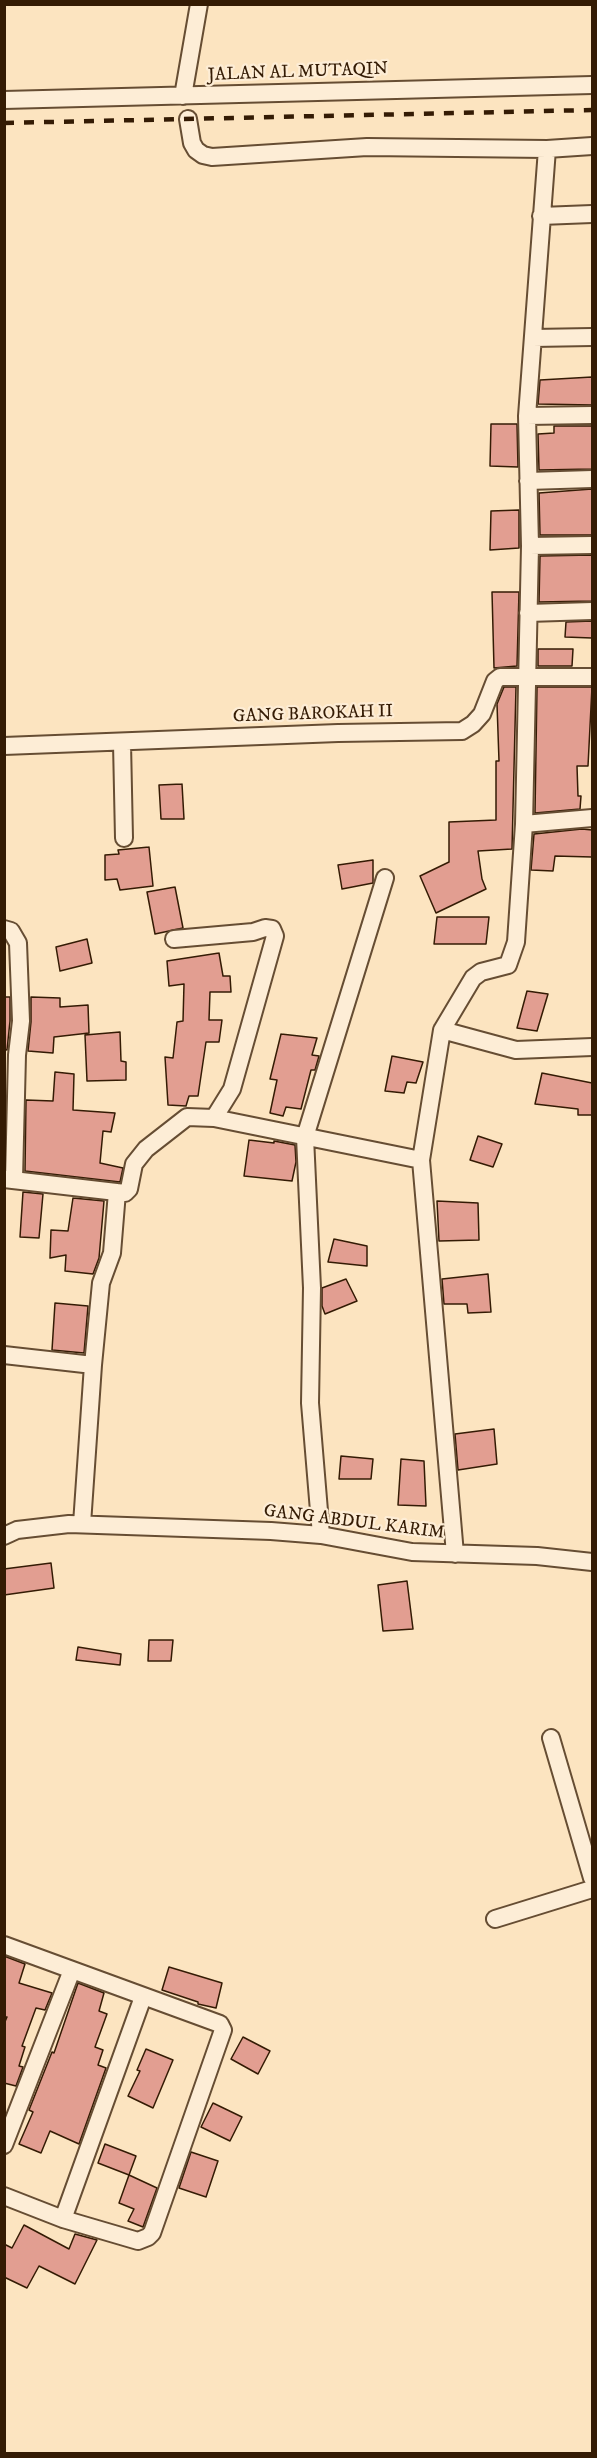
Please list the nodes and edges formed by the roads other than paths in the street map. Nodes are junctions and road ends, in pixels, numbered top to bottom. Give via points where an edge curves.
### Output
1 (199, 4) edge
2 (592, 85) edge
3 (183, 96) junction
4 (4, 100) edge
5 (188, 119) dead end
6 (592, 146) edge
7 (548, 148) junction
8 (592, 214) edge
9 (541, 216) junction
10 (592, 337) edge
11 (533, 338) junction
12 (592, 415) edge
13 (527, 416) junction
14 (592, 479) edge
15 (528, 481) junction
16 (530, 546) junction
17 (592, 546) edge
18 (592, 611) edge
19 (528, 613) junction
20 (525, 676) junction
21 (592, 676) edge
22 (122, 743) junction
23 (4, 746) edge
24 (592, 818) edge
25 (524, 824) junction
26 (124, 838) dead end
27 (385, 878) dead end
28 (4, 929) edge
29 (174, 939) dead end
30 (442, 1030) junction
31 (592, 1047) edge
32 (214, 1118) junction
33 (305, 1137) junction
34 (421, 1160) junction
35 (9, 1179) edge
36 (117, 1192) junction
37 (4, 1355) edge
38 (93, 1365) junction
39 (82, 1524) junction
40 (321, 1535) junction
41 (4, 1536) edge
42 (455, 1554) junction
43 (592, 1562) edge
44 (551, 1738) dead end
45 (592, 1878) edge
46 (592, 1888) edge
47 (495, 1919) dead end
48 (4, 1945) edge
49 (72, 1970) junction
50 (142, 1996) junction
51 (4, 2145) edge
52 (4, 2196) edge
53 (63, 2219) junction

1 - 3 street
2 - 3 street, JALAN AL MUTAQIN
3 - 4 street, JALAN AL MUTAQIN
5 - 7 street via 196,150 212,157 367,147
6 - 7 street
7 - 9 street
8 - 9 street
9 - 11 street
10 - 11 street
11 - 13 street
12 - 13 street
13 - 15 street
14 - 15 street
15 - 16 street
16 - 17 street
16 - 19 street
18 - 19 street
19 - 20 street
20 - 21 street, GANG BAROKAH II
20 - 22 street, GANG BAROKAH II via 500,677 495,681 482,714 462,730
20 - 25 street
22 - 23 street, GANG BAROKAH II
22 - 26 street
24 - 25 street
25 - 30 street via 512,960 503,968 481,972 473,978
27 - 33 street
28 - 35 street via 11,931 18,943 21,1021
29 - 32 street via 265,928 275,936 232,1089
30 - 31 street via 516,1050
30 - 34 street
32 - 33 street
32 - 36 street via 187,1117 146,1149 134,1164 129,1189
33 - 34 street
33 - 40 street via 312,1288 310,1403
34 - 42 street
35 - 36 street
36 - 38 street via 112,1253 101,1283
37 - 38 street
38 - 39 street
39 - 40 street, GANG ABDUL KARIM
39 - 41 street, GANG ABDUL KARIM via 17,1530
40 - 42 street, GANG ABDUL KARIM via 412,1552
42 - 43 street, GANG ABDUL KARIM
44 - 45 street
46 - 47 street
48 - 49 street
49 - 50 street
49 - 51 street
50 - 53 street
50 - 53 street via 220,2024 223,2030 152,2233 138,2241
52 - 53 street

